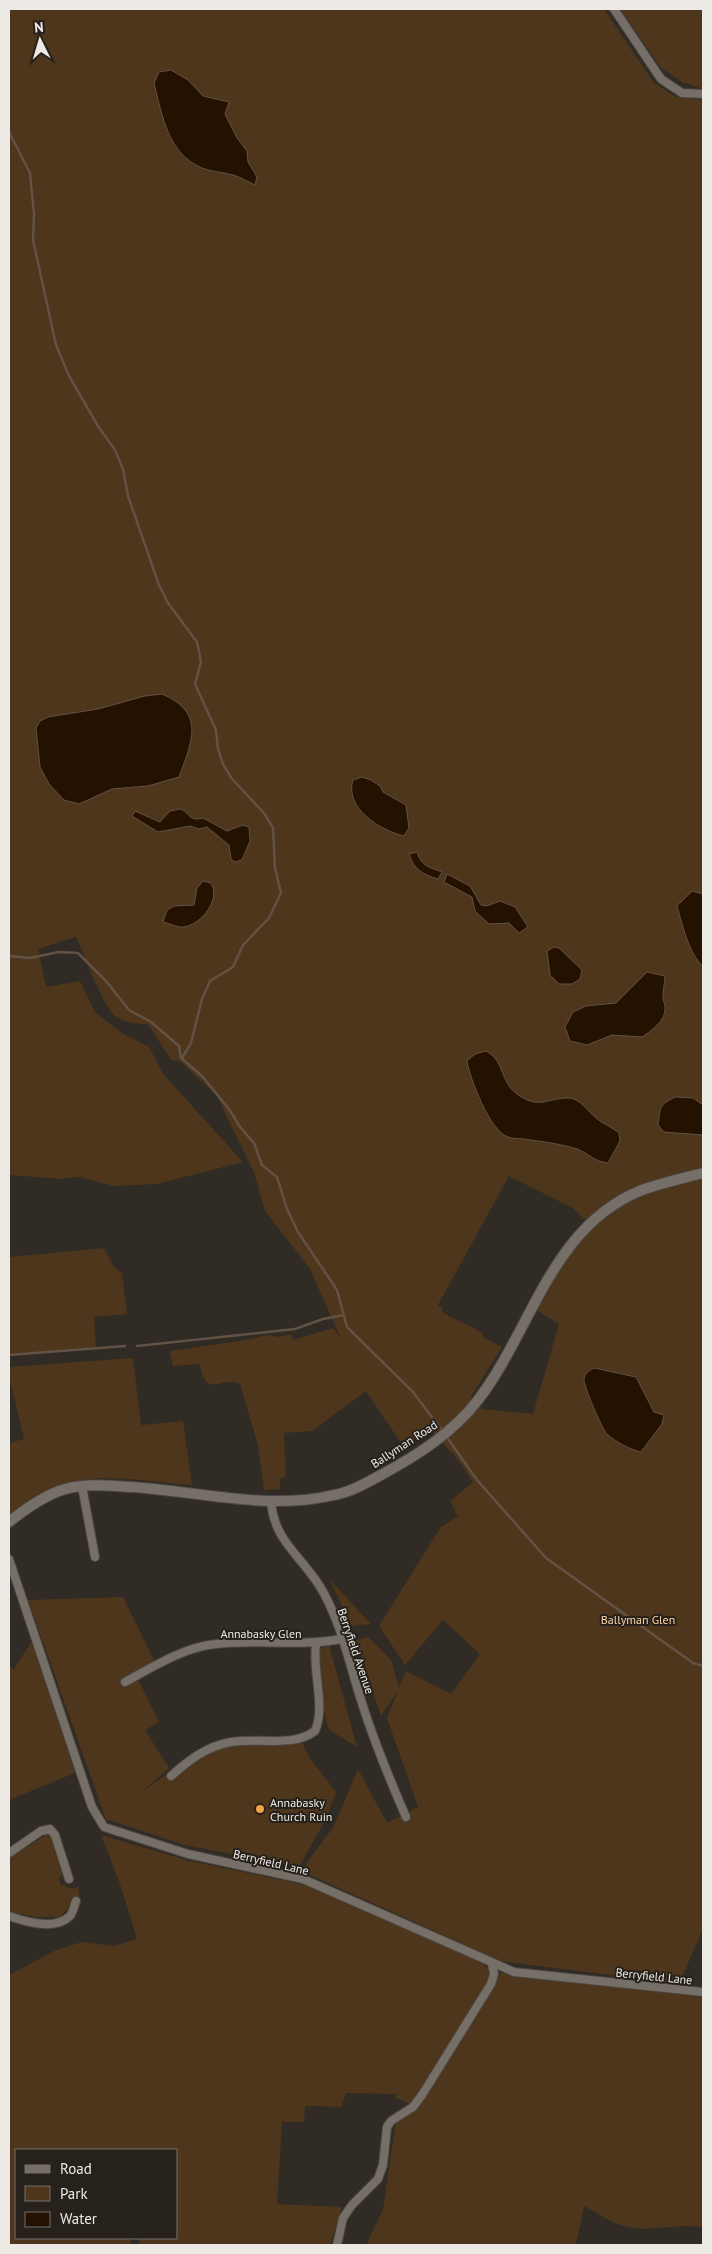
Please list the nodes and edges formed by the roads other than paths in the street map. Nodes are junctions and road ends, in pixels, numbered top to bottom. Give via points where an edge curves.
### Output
1 (614, 9) edge
2 (703, 94) edge
3 (703, 1173) edge
4 (82, 1486) junction
5 (271, 1500) junction
6 (9, 1522) edge
7 (94, 1557) dead end
8 (9, 1560) edge
9 (342, 1639) junction
10 (316, 1644) junction
11 (125, 1682) dead end
12 (171, 1776) dead end
13 (406, 1817) dead end
14 (9, 1852) edge
15 (69, 1879) dead end
16 (76, 1901) dead end
17 (9, 1916) edge
18 (492, 1964) junction
19 (703, 1992) edge
20 (337, 2245) edge

1 - 2 street via 661,78 682,92
3 - 5 street, Ballyman Road via 641,1190 589,1225 566,1249 477,1401 455,1425 432,1443 351,1490 310,1499
4 - 5 street, Ballyman Road
4 - 6 street, Ballyman Road via 60,1490
4 - 7 street
5 - 9 street, Berryfield Avenue via 275,1525 284,1542 319,1586
8 - 18 street, Berryfield Lane via 92,1807 104,1827 188,1854 303,1879
9 - 10 street, Annabasky Glen
9 - 13 street, Berryfield Avenue via 373,1735
10 - 11 street, Annabasky Glen via 214,1644 168,1659
10 - 12 street, Annabasky Glen via 314,1659 320,1712 315,1731 299,1740 249,1740 214,1746 191,1758
14 - 15 street via 50,1829
16 - 17 street via 72,1915 60,1923 27,1922
18 - 19 street, Berryfield Lane via 514,1972
18 - 20 street via 491,1984 422,2095 413,2107 386,2127 383,2165 378,2179 343,2218

